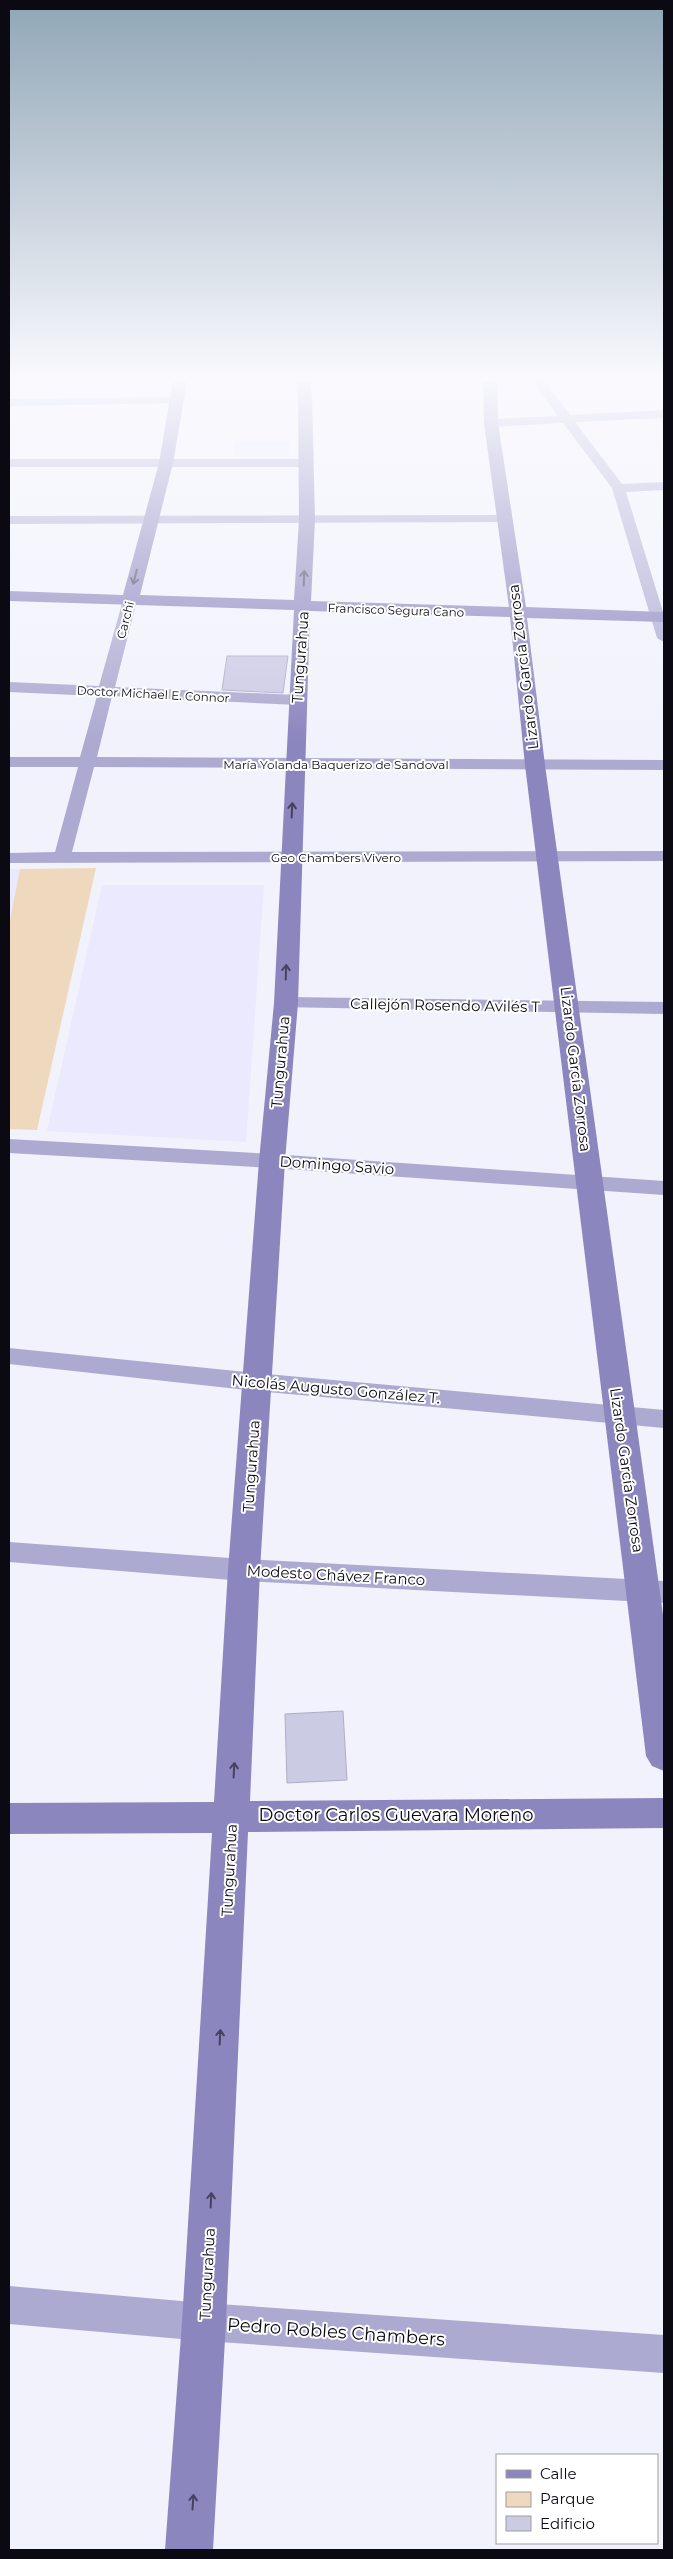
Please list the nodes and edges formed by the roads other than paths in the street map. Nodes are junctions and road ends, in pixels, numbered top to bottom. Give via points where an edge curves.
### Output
1 (155, 500) edge
2 (307, 500) edge
3 (501, 500) edge
4 (622, 500) edge
5 (504, 519) junction
6 (9, 520) edge
7 (149, 520) junction
8 (307, 520) junction
9 (9, 596) edge
10 (130, 600) junction
11 (303, 607) junction
12 (518, 613) junction
13 (662, 617) edge
14 (664, 638) edge
15 (9, 687) edge
16 (107, 692) junction
17 (297, 700) junction
18 (9, 762) edge
19 (86, 763) junction
20 (295, 764) junction
21 (534, 764) junction
22 (664, 765) edge
23 (664, 856) edge
24 (548, 857) junction
25 (9, 858) edge
26 (62, 858) junction
27 (290, 858) junction
28 (286, 1003) junction
29 (568, 1007) junction
30 (664, 1008) edge
31 (9, 1146) edge
32 (272, 1160) junction
33 (591, 1184) junction
34 (664, 1188) edge
35 (9, 1356) edge
36 (256, 1382) junction
37 (619, 1415) junction
38 (664, 1419) edge
39 (9, 1552) edge
40 (244, 1570) junction
41 (654, 1592) edge
42 (664, 1756) edge
43 (664, 1814) edge
44 (232, 1816) junction
45 (9, 1819) edge
46 (9, 2305) edge
47 (204, 2322) junction
48 (664, 2354) edge
49 (189, 2550) edge

1 - 7 main road, Carchi
2 - 8 main road, Tungurahua
3 - 5 main road, Lizardo García Zorrosa
4 - 13 street
5 - 8 street
5 - 12 main road, Lizardo García Zorrosa
6 - 7 street
7 - 8 street
7 -> 10 main road, Carchi
11 -> 8 main road, Tungurahua
9 - 10 main road, Francisco Segura Cano
10 - 11 main road, Francisco Segura Cano
10 - 16 street, Carchi
11 - 12 main road, Francisco Segura Cano
11 - 17 main road, Tungurahua
12 - 13 main road, Francisco Segura Cano
12 - 21 main road, Lizardo García Zorrosa
13 - 14 street
15 - 16 street, Doctor Michael E. Connor
16 - 17 street, Doctor Michael E. Connor
16 - 19 street, Carchi
17 - 20 main road, Tungurahua
18 - 19 street, María Yolanda Baquerizo de Sandoval
19 - 20 street, María Yolanda Baquerizo de Sandoval
19 - 26 street, Carchi
20 - 21 street, María Yolanda Baquerizo de Sandoval
27 -> 20 main road, Tungurahua
21 - 22 street, María Yolanda Baquerizo de Sandoval
21 - 24 main road, Lizardo García Zorrosa
23 - 24 street, Geo Chambers Vivero
24 - 27 street, Geo Chambers Vivero
24 - 29 main road, Lizardo García Zorrosa
25 - 26 street, Geo Chambers Vivero
26 - 27 street, Geo Chambers Vivero
28 -> 27 main road, Tungurahua
28 - 29 street, Callejón Rosendo Avilés T
28 - 32 main road, Tungurahua
29 - 30 street, Callejón Rosendo Avilés T
29 - 33 main road, Lizardo García Zorrosa
31 - 32 street, Domingo Savio
32 - 33 street, Domingo Savio
32 - 36 main road, Tungurahua
33 - 34 street, Domingo Savio
33 - 37 main road, Lizardo García Zorrosa
35 - 36 street, Nicolás Augusto González T.
36 - 37 street, Nicolás Augusto González T.
36 - 40 main road, Tungurahua
37 - 38 street, Nicolás Augusto González T.
37 - 41 main road, Lizardo García Zorrosa
39 - 40 street, Modesto Chávez Franco
40 - 41 street, Modesto Chávez Franco
44 -> 40 main road, Tungurahua
41 - 42 main road, Lizardo García Zorrosa
43 - 44 main road, Doctor Carlos Guevara Moreno
44 - 45 main road, Doctor Carlos Guevara Moreno
47 -> 44 main road, Tungurahua
46 - 47 street, Pedro Robles Chambers
47 - 48 street, Pedro Robles Chambers
49 -> 47 main road, Tungurahua

